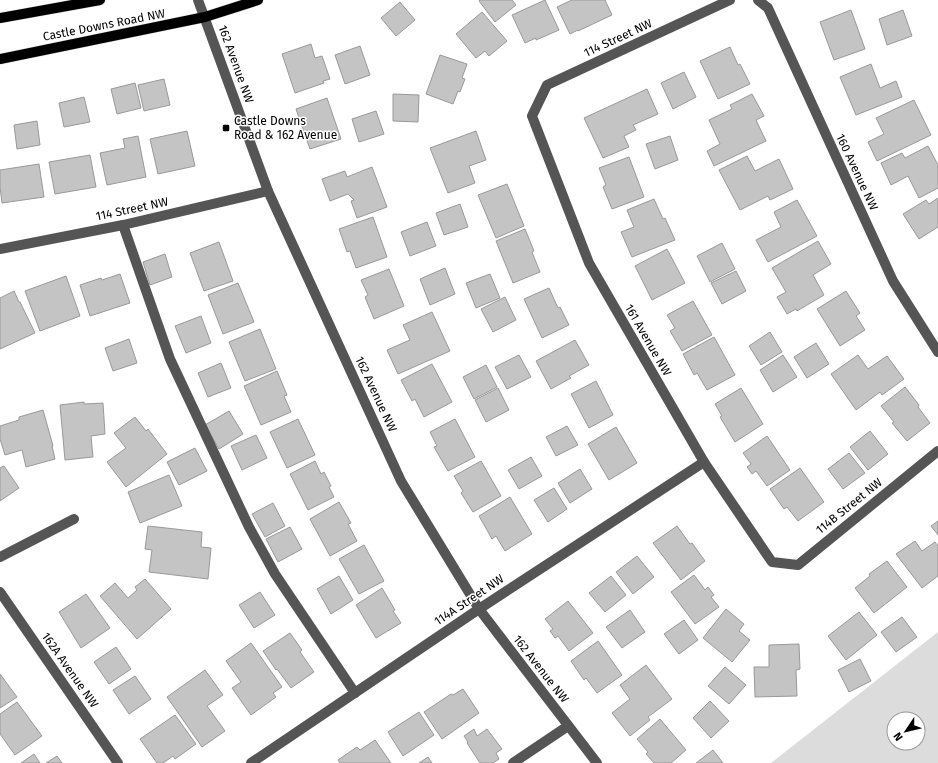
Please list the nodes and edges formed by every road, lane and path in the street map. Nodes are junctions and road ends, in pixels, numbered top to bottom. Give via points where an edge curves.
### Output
1 (100, 0) edge
2 (198, 0) edge
3 (258, 0) edge
4 (730, 0) edge
5 (758, 0) edge
6 (205, 17) junction
7 (0, 18) edge
8 (0, 59) edge
9 (532, 116) joint
10 (268, 191) junction
11 (123, 225) junction
12 (0, 249) edge
13 (938, 352) edge
14 (938, 451) edge
15 (704, 462) junction
16 (74, 519) dead end
17 (0, 557) edge
18 (772, 562) joint
19 (0, 592) edge
20 (479, 609) junction
21 (355, 693) junction
22 (568, 726) junction
23 (118, 763) edge
24 (251, 763) edge
25 (513, 763) edge
26 (597, 763) edge

1 - 7 main road, Castle Downs Road NW
2 - 6 street, 162 Avenue NW
3 - 6 main road, Castle Downs Road NW
4 - 9 street, 114 Street NW via 547,85
5 - 13 street, 160 Avenue NW via 768,8 893,281
6 - 8 main road, Castle Downs Road NW
6 - 10 street, 162 Avenue NW
9 - 15 street, 161 Avenue NW via 589,263
10 - 11 street, 114 Street NW
10 - 20 street, 162 Avenue NW via 402,481
11 - 12 street, 114 Street NW
11 - 21 street via 170,359 249,527 275,574
14 - 18 street, 114B Street NW via 798,566
15 - 18 street, 161 Avenue NW
15 - 20 street, 114A Street NW
16 - 17 street
19 - 23 street, 162A Avenue NW
20 - 21 street, 114A Street NW
20 - 22 street, 162 Avenue NW
21 - 24 street, 114A Street NW
22 - 25 street
22 - 26 street, 162 Avenue NW

